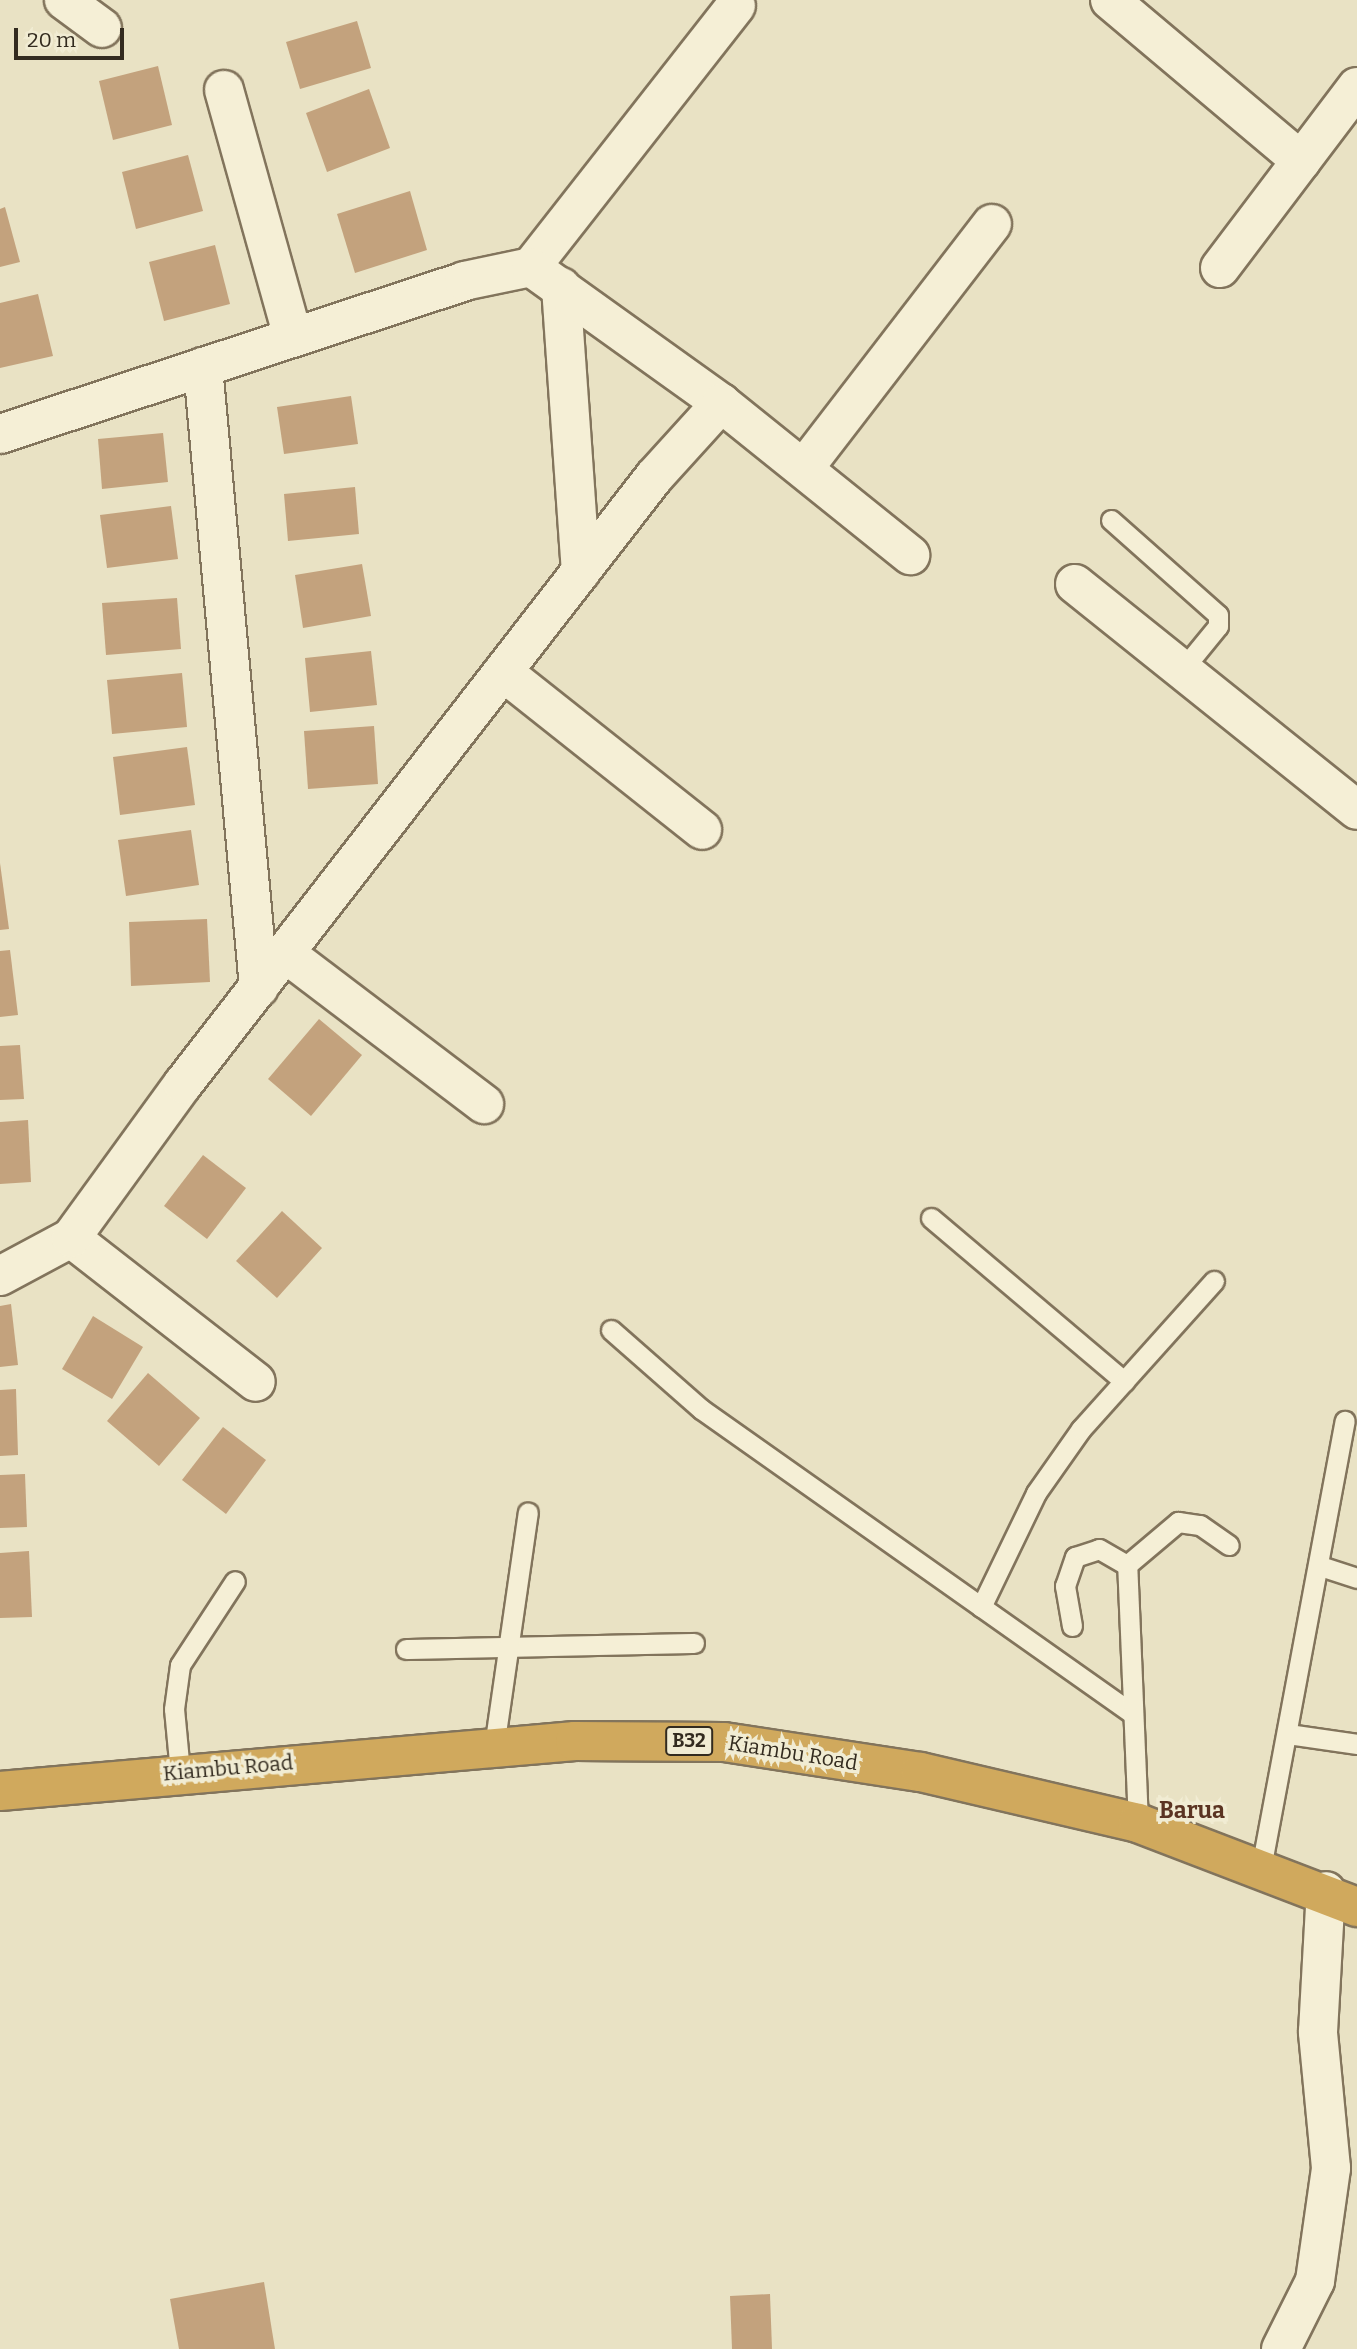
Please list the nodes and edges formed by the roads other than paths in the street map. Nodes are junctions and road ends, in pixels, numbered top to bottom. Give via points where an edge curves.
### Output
1 (64, 0) edge
2 (1110, 0) edge
3 (736, 6) dead end
4 (102, 28) dead end
5 (1357, 87) edge
6 (224, 90) dead end
7 (1301, 161) junction
8 (992, 224) dead end
9 (1220, 268) dead end
10 (546, 277) junction
11 (293, 337) junction
12 (203, 367) junction
13 (721, 403) junction
14 (0, 434) edge
15 (804, 468) junction
16 (1111, 520) dead end
17 (910, 555) dead end
18 (581, 571) junction
19 (1075, 584) dead end
20 (1182, 670) junction
21 (503, 672) junction
22 (1357, 810) edge
23 (702, 830) dead end
24 (285, 953) junction
25 (258, 987) junction
26 (484, 1104) dead end
27 (931, 1218) dead end
28 (71, 1238) junction
29 (0, 1276) edge
30 (1214, 1281) dead end
31 (611, 1330) dead end
32 (1124, 1381) junction
33 (256, 1382) dead end
34 (1345, 1421) dead end
35 (528, 1512) dead end
36 (1229, 1545) dead end
37 (1127, 1565) junction
38 (1322, 1567) junction
39 (1357, 1578) edge
40 (235, 1581) dead end
41 (981, 1607) junction
42 (1072, 1626) dead end
43 (694, 1643) dead end
44 (508, 1648) junction
45 (406, 1649) dead end
46 (1130, 1712) junction
47 (1288, 1734) junction
48 (1357, 1744) edge
49 (494, 1747) junction
50 (180, 1772) junction
51 (0, 1791) edge
52 (1138, 1824) junction
53 (1261, 1868) junction
54 (1341, 1899) edge
55 (1281, 2349) edge

1 - 4 street
2 - 7 street
3 - 10 street
5 - 7 street
6 - 11 street
7 - 9 street
8 - 15 street
10 - 11 street via 464,281
10 - 13 street
10 - 18 street
11 - 12 street
12 - 14 street
12 - 25 street
13 - 15 street
13 - 18 street
15 - 17 street
16 - 20 lane via 1218,615 1218,626
18 - 21 street
19 - 20 street
20 - 22 street
21 - 23 street
21 - 24 street
24 - 25 street
24 - 26 street
25 - 28 street
27 - 32 lane
28 - 29 street
28 - 33 street
30 - 32 lane
31 - 41 lane via 701,1409
32 - 41 lane via 1036,1493
34 - 38 lane
35 - 44 lane
36 - 37 lane via 1200,1525 1178,1522
37 - 42 lane via 1108,1550 1075,1557 1065,1586
37 - 46 lane
38 - 39 lane
38 - 47 lane
40 - 50 lane via 180,1665 174,1699
41 - 46 lane
43 - 44 lane
44 - 45 lane
44 - 49 lane
46 - 52 lane
47 - 48 lane
47 - 53 lane
49 - 50 highway, Kiambu Road / B32
49 - 52 highway, Kiambu Road / B32 via 724,1742 921,1772
50 - 51 highway, Kiambu Road / B32
52 - 53 highway, Kiambu Road / B32
53 - 54 highway, Kiambu Road / B32
54 - 55 street via 1318,2032 1331,2168 1315,2281

